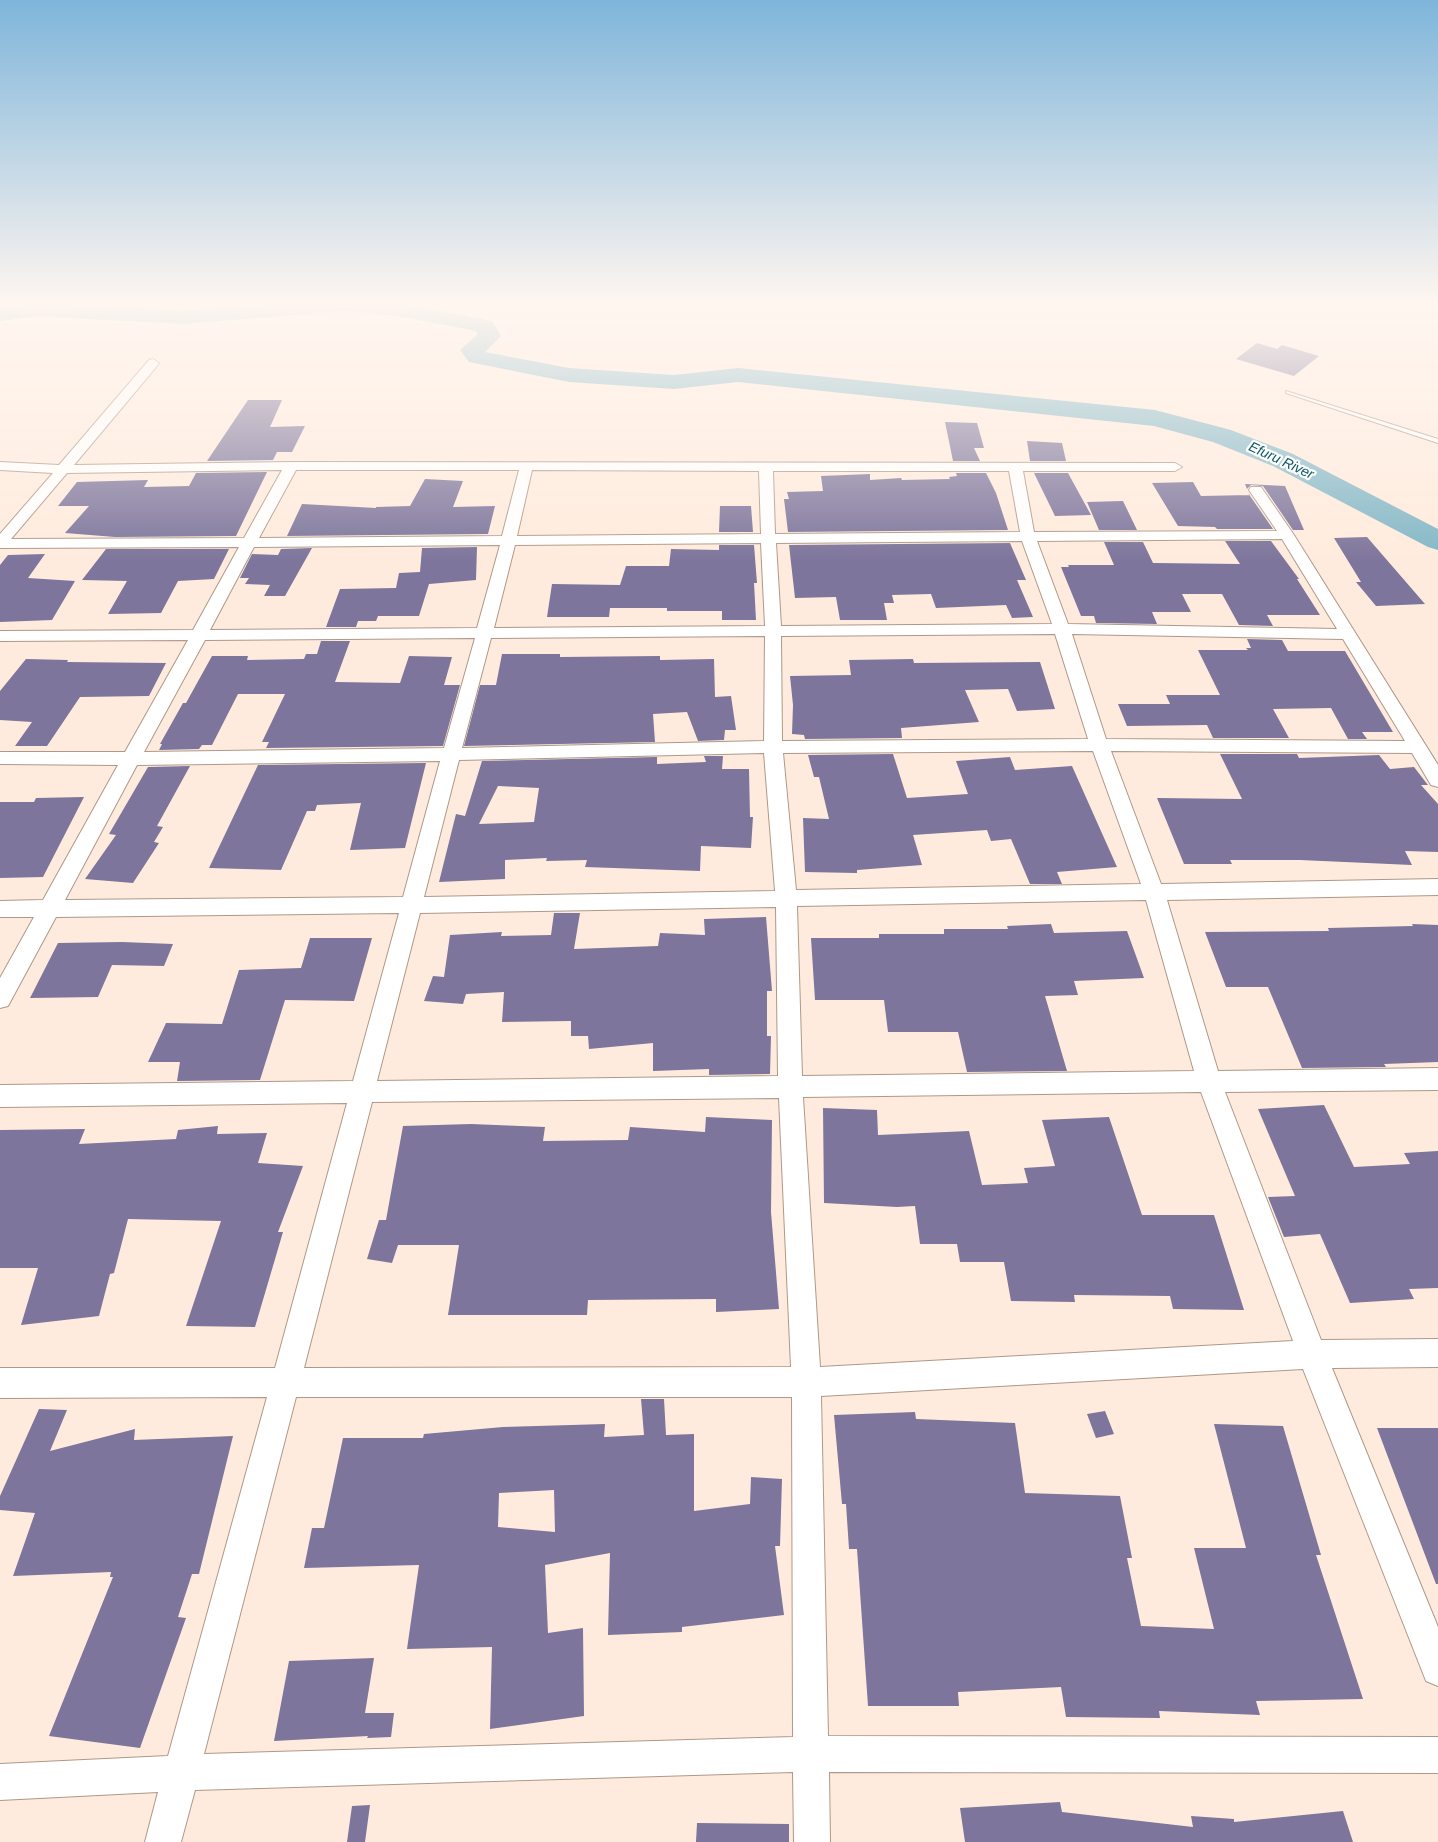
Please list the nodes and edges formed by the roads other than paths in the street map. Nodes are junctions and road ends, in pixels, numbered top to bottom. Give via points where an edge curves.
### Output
1 (130, 390) edge
2 (1288, 392) dead end
3 (1438, 441) edge
4 (0, 466) edge
5 (291, 466) junction
6 (766, 467) junction
7 (1175, 467) dead end
8 (526, 468) junction
9 (1015, 468) junction
10 (63, 469) junction
11 (1256, 490) dead end
12 (1287, 535) junction
13 (1028, 537) junction
14 (768, 539) junction
15 (509, 540) junction
16 (249, 542) junction
17 (0, 544) edge
18 (1062, 629) junction
19 (773, 631) junction
20 (484, 633) junction
21 (1348, 634) junction
22 (199, 635) junction
23 (0, 636) edge
24 (1099, 744) junction
25 (773, 747) junction
26 (1418, 747) junction
27 (453, 754) junction
28 (0, 758) edge
29 (131, 760) junction
30 (1438, 780) edge
31 (1438, 887) edge
32 (1154, 892) junction
33 (786, 899) junction
34 (411, 905) junction
35 (50, 908) junction
36 (0, 909) edge
37 (0, 999) edge
38 (1438, 1079) edge
39 (1209, 1082) junction
40 (790, 1086) junction
41 (364, 1092) junction
42 (0, 1096) edge
43 (1438, 1353) edge
44 (1312, 1354) junction
45 (287, 1382) junction
46 (806, 1382) junction
47 (0, 1383) edge
48 (1438, 1669) edge
49 (810, 1754) junction
50 (1438, 1755) edge
51 (182, 1773) junction
52 (0, 1782) edge
53 (163, 1842) edge
54 (812, 1842) edge

1 - 10 street
2 - 3 lane
4 - 10 street
5 - 8 street
5 - 10 street
5 - 16 street
6 - 8 street
6 - 9 street
6 - 14 street
7 - 9 street
8 - 15 street
9 - 13 street
10 - 17 street
11 - 12 street
12 - 13 street
12 - 21 street
13 - 14 street
13 - 18 street
14 - 15 street
14 - 19 street
15 - 16 street
15 - 20 street
16 - 17 street
16 - 22 street
18 - 19 street
18 - 21 street
18 - 24 street
19 - 20 street
19 - 25 street
20 - 22 street
20 - 27 street
21 - 26 street
22 - 23 street
22 - 29 street
24 - 25 street
24 - 26 street
24 - 32 street
25 - 27 street
25 - 33 street
26 - 30 street
27 - 29 street
27 - 34 street
28 - 29 street
29 - 35 street
31 - 32 street
32 - 33 street
32 - 39 street
33 - 34 street
33 - 40 street
34 - 35 street
34 - 41 street
35 - 36 street
35 - 37 street
38 - 39 street
39 - 40 street
39 - 44 street
40 - 41 street
40 - 46 street
41 - 42 street
41 - 45 street
43 - 44 street
44 - 46 street
44 - 48 street
45 - 46 street
45 - 47 street
45 - 51 street
46 - 49 street
49 - 50 street
49 - 51 street
49 - 54 street
51 - 52 street
51 - 53 street

